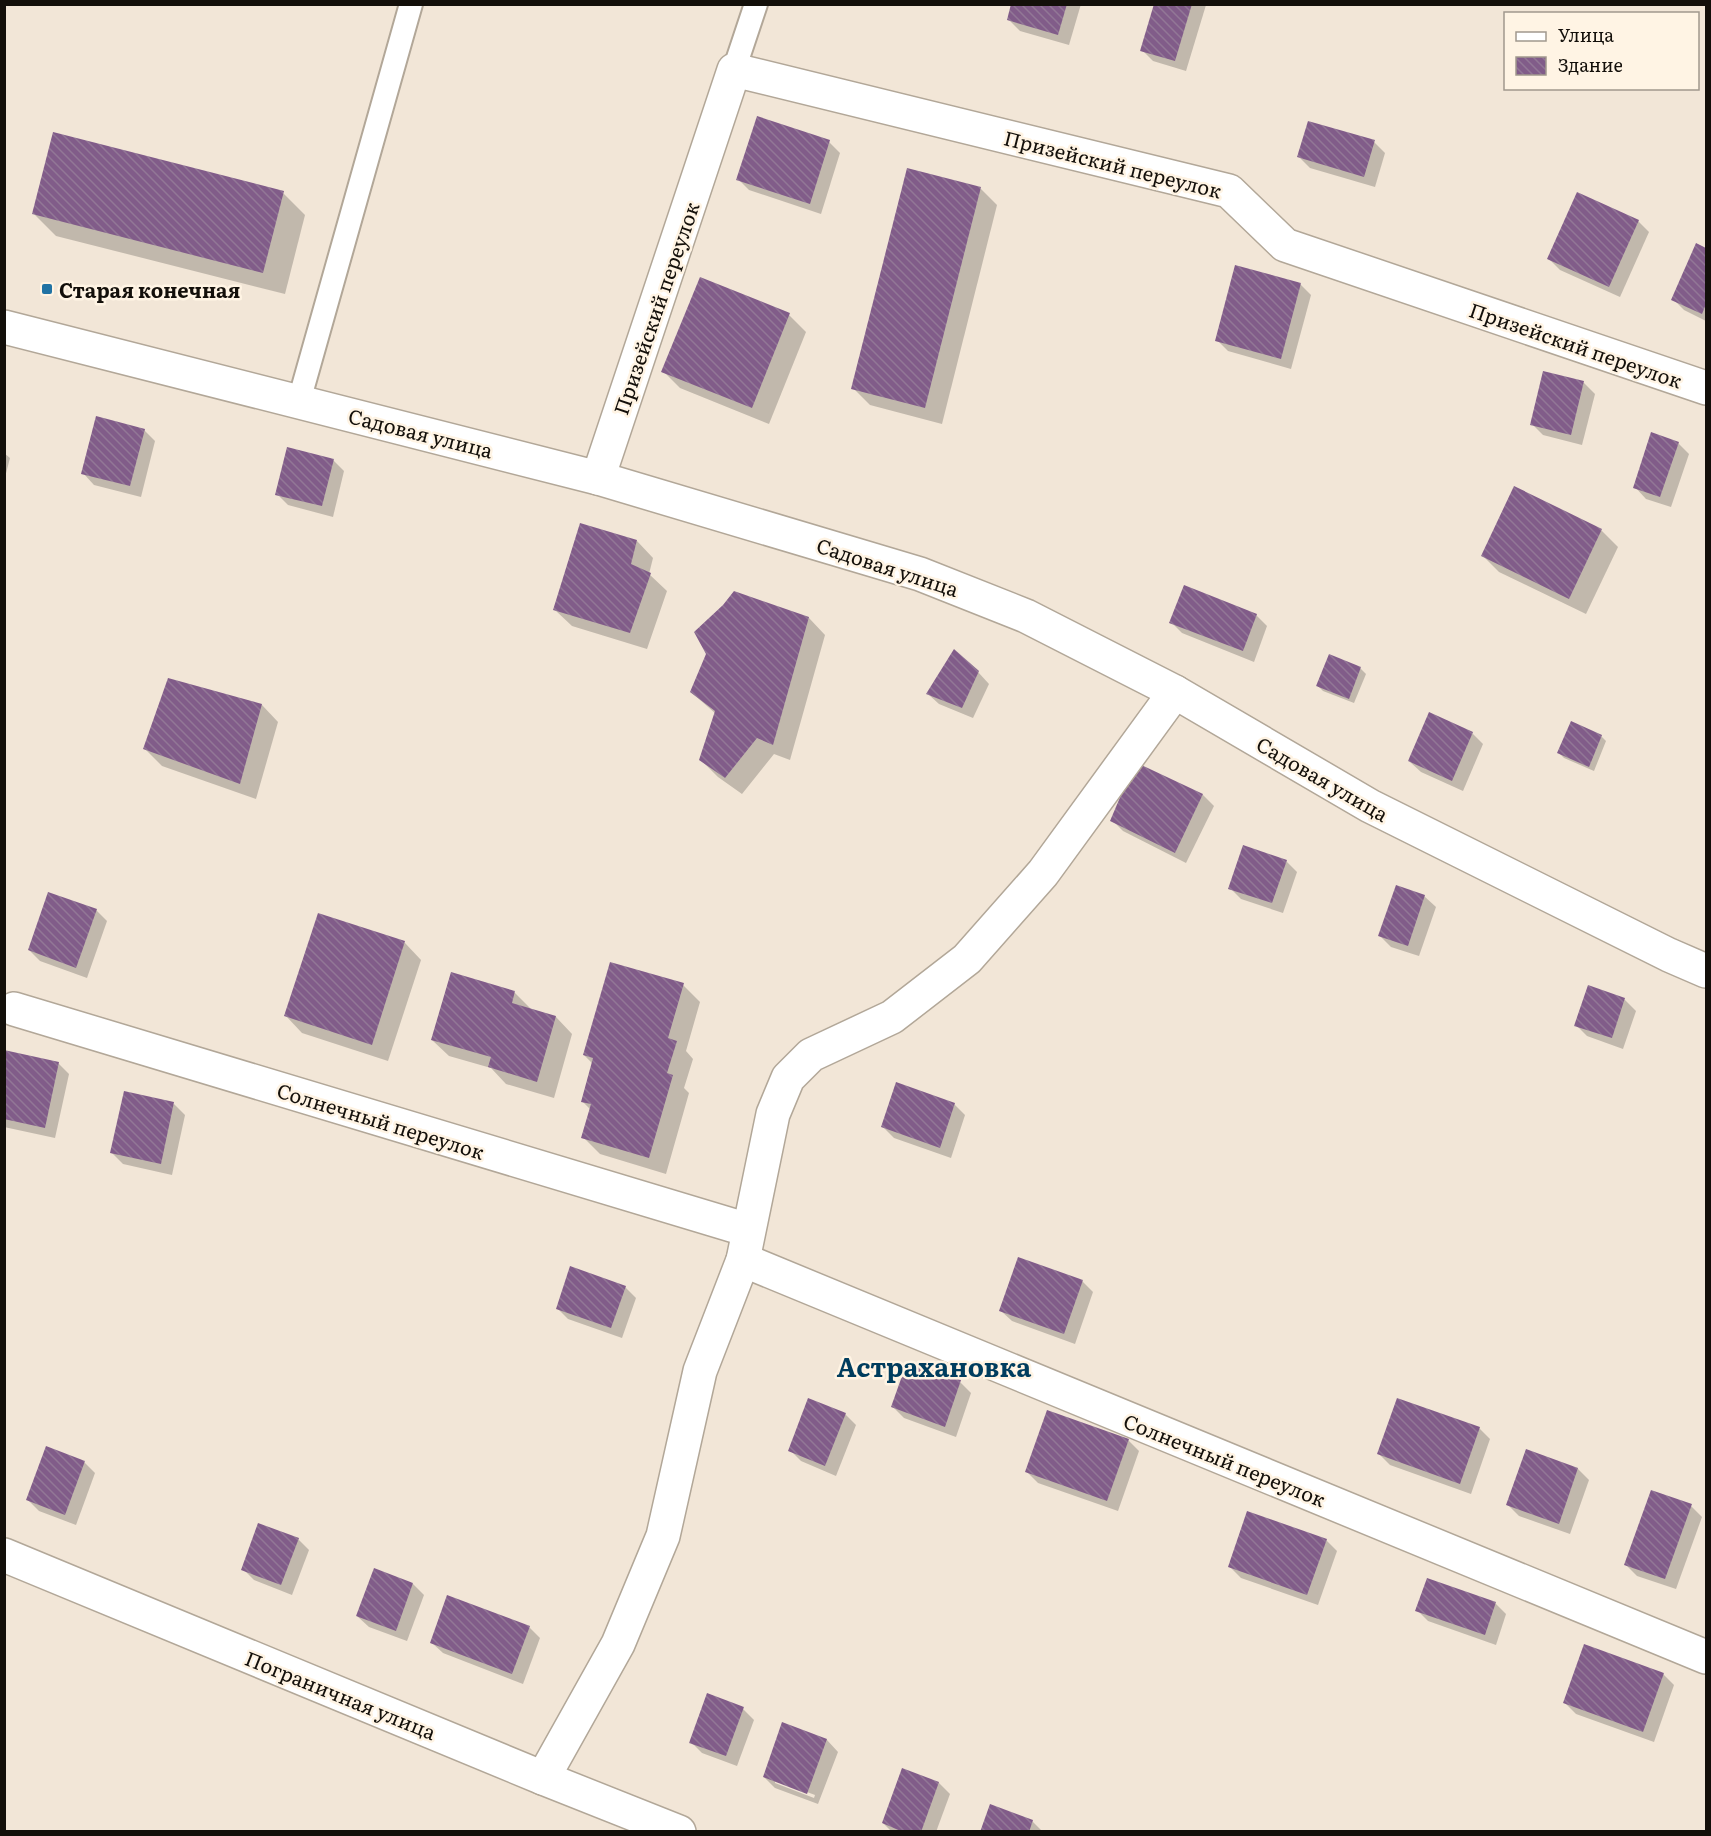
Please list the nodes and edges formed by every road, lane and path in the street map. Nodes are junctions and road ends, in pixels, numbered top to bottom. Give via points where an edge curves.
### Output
1 (411, 4) edge
2 (756, 4) edge
3 (734, 70) junction
4 (4, 327) edge
5 (1707, 388) edge
6 (298, 401) junction
7 (598, 478) junction
8 (1175, 692) junction
9 (1707, 971) edge
10 (14, 1009) dead end
11 (745, 1245) junction
12 (4, 1555) edge
13 (1707, 1657) edge
14 (543, 1778) junction
15 (679, 1832) edge

1 - 6 lane
2 - 3 lane, Призейский переулок
3 - 5 street, Призейский переулок via 1229,191 1285,245
3 - 7 street, Призейский переулок
4 - 6 street, Садовая улица
6 - 7 street, Садовая улица
7 - 8 street, Садовая улица via 920,574 1026,616
8 - 9 street, Садовая улица via 1370,806
8 - 11 street via 1043,873 967,959 892,1017 812,1055 788,1078 773,1114
10 - 11 street, Солнечный переулок
11 - 13 street, Солнечный переулок
11 - 14 street via 700,1371 663,1536 618,1644
12 - 14 street, Пограничная улица
14 - 15 street, Пограничная улица

